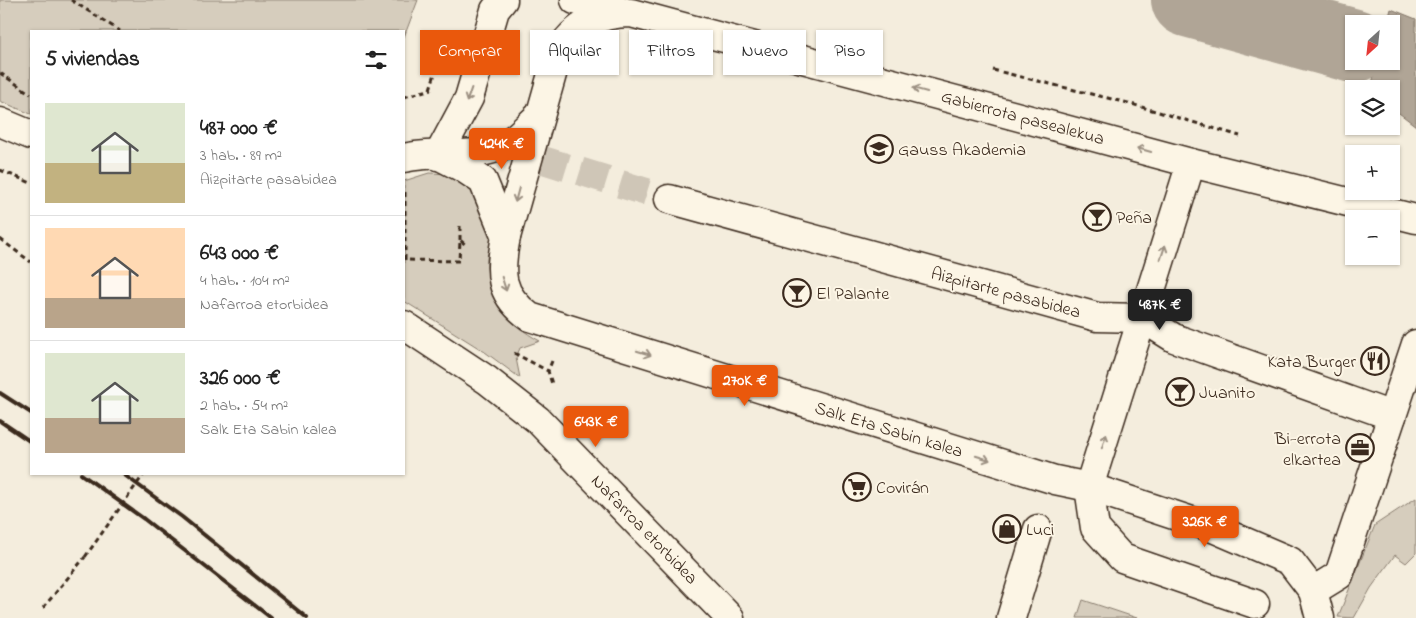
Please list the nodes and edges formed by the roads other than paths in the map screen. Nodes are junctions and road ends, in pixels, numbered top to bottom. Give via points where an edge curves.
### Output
1 (503, 0) edge
2 (575, 0) edge
3 (630, 13) junction
4 (540, 115) junction
5 (0, 122) edge
6 (30, 135) edge
7 (438, 156) junction
8 (405, 158) edge
9 (534, 158) joint
10 (1191, 163) junction
11 (670, 199) tunnel mouth
12 (1416, 219) edge
13 (506, 236) junction
14 (1142, 318) junction
15 (407, 330) edge
16 (1416, 344) edge
17 (1392, 416) junction
18 (1089, 487) junction
19 (1038, 529) dead end
20 (1313, 591) junction
21 (1254, 604) dead end
22 (730, 618) edge
23 (1011, 618) edge
24 (1320, 618) edge

1 -> 7 street via 495,10 469,98
2 - 3 street, Gabierrota pasealekua
3 - 4 street, Gabierrota pasealekua via 594,19 566,41 558,53
10 -> 3 street, Gabierrota pasealekua
4 - 7 street via 506,144 478,154
4 - 9 street, Gabierrota pasealekua
5 - 6 street
7 - 8 street
7 - 13 street via 483,181
9 -> 13 street, Salk Eta Sabin kalea
10 - 12 street, Gabierrota pasealekua
14 -> 10 street
11 - 14 street, Aizpitarte pasabidea via 1097,317
13 -> 18 street, Salk Eta Sabin kalea via 501,274 510,299 530,318 1055,480
14 - 17 street via 1174,338
18 -> 14 street
15 - 22 street, Nafarroa etorbidea via 487,380 538,420
16 - 17 street
17 - 20 street via 1338,575
18 - 20 street, Salk Eta Sabin kalea via 1213,528 1290,561
18 - 21 street via 1095,528 1122,558
19 - 23 street
20 - 24 street, Salk Eta Sabin kalea

